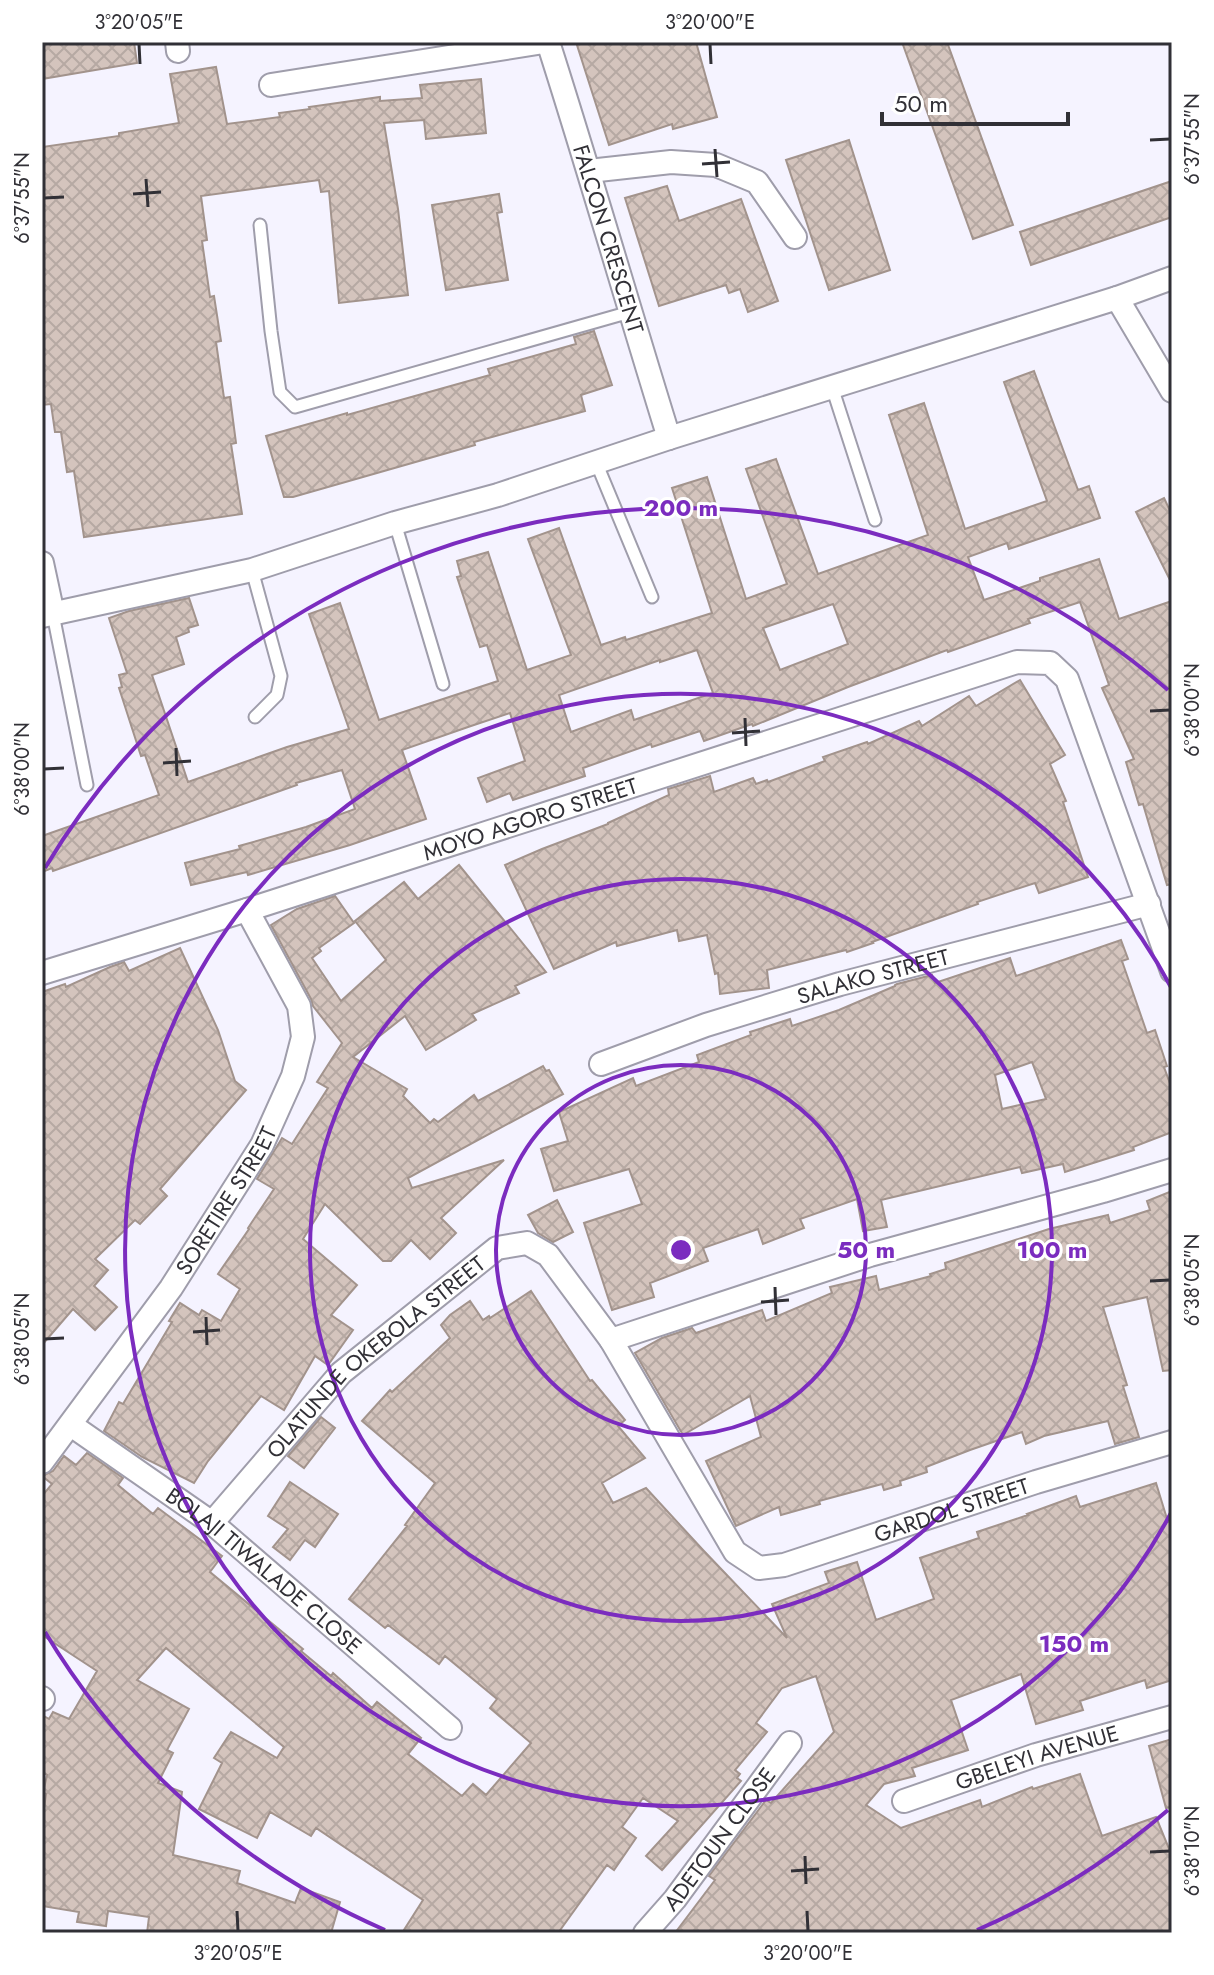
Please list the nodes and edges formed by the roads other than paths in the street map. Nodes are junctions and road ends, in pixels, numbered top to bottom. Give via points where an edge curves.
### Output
1 (546, 42) edge
2 (271, 85) dead end
3 (589, 171) junction
4 (260, 225) dead end
5 (795, 237) dead end
6 (1172, 278) edge
7 (1117, 298) junction
8 (630, 312) junction
9 (832, 387) junction
10 (1172, 391) edge
11 (669, 438) junction
12 (596, 462) junction
13 (875, 520) dead end
14 (395, 523) junction
15 (42, 563) edge
16 (252, 570) junction
17 (652, 597) dead end
18 (48, 615) edge
19 (443, 684) dead end
20 (255, 717) dead end
21 (87, 785) dead end
22 (1149, 904) junction
23 (247, 910) junction
24 (1172, 971) edge
25 (42, 973) edge
26 (601, 1064) dead end
27 (1172, 1170) edge
28 (611, 1340) junction
29 (71, 1425) junction
30 (1172, 1442) edge
31 (42, 1462) edge
32 (212, 1523) junction
33 (735, 1552) joint
34 (1172, 1717) edge
35 (450, 1728) dead end
36 (790, 1743) dead end
37 (904, 1801) dead end
38 (645, 1933) edge

1 - 2 street
1 - 3 street, FALCON CRESCENT
3 - 5 street via 671,162 716,165 757,182
3 - 8 street, FALCON CRESCENT
4 - 8 lane via 280,392 295,407
6 - 7 street
7 - 9 street
7 - 10 street
8 - 11 street, FALCON CRESCENT
9 - 11 street
9 - 13 lane
11 - 12 street
12 - 14 street
12 - 17 lane
14 - 16 street
14 - 19 lane
15 - 18 street
16 - 18 street
16 - 20 lane via 281,676 277,695
18 - 21 lane
22 - 23 street, MOYO AGORO STREET via 1067,679 1050,663 1017,662
22 - 24 street
22 - 26 street, SALAKO STREET via 840,984
23 - 25 street, MOYO AGORO STREET
23 - 29 street, SORETIRE STREET via 299,1006 303,1037 293,1076 262,1145 180,1275
27 - 28 street via 870,1255
28 - 32 street, OLATUNDE OKEBOLA STREET via 548,1255 527,1243 497,1248 341,1373
28 - 33 street, OLATUNDE OKEBOLA STREET
29 - 31 street, SORETIRE STREET
29 - 32 street, BOLAJI TIWALADE CLOSE
30 - 33 street, GARDOL STREET via 784,1565 759,1568
32 - 35 street, BOLAJI TIWALADE CLOSE
34 - 37 street, GBELEYI AVENUE via 1036,1755
36 - 38 street, ADETOUN CLOSE

